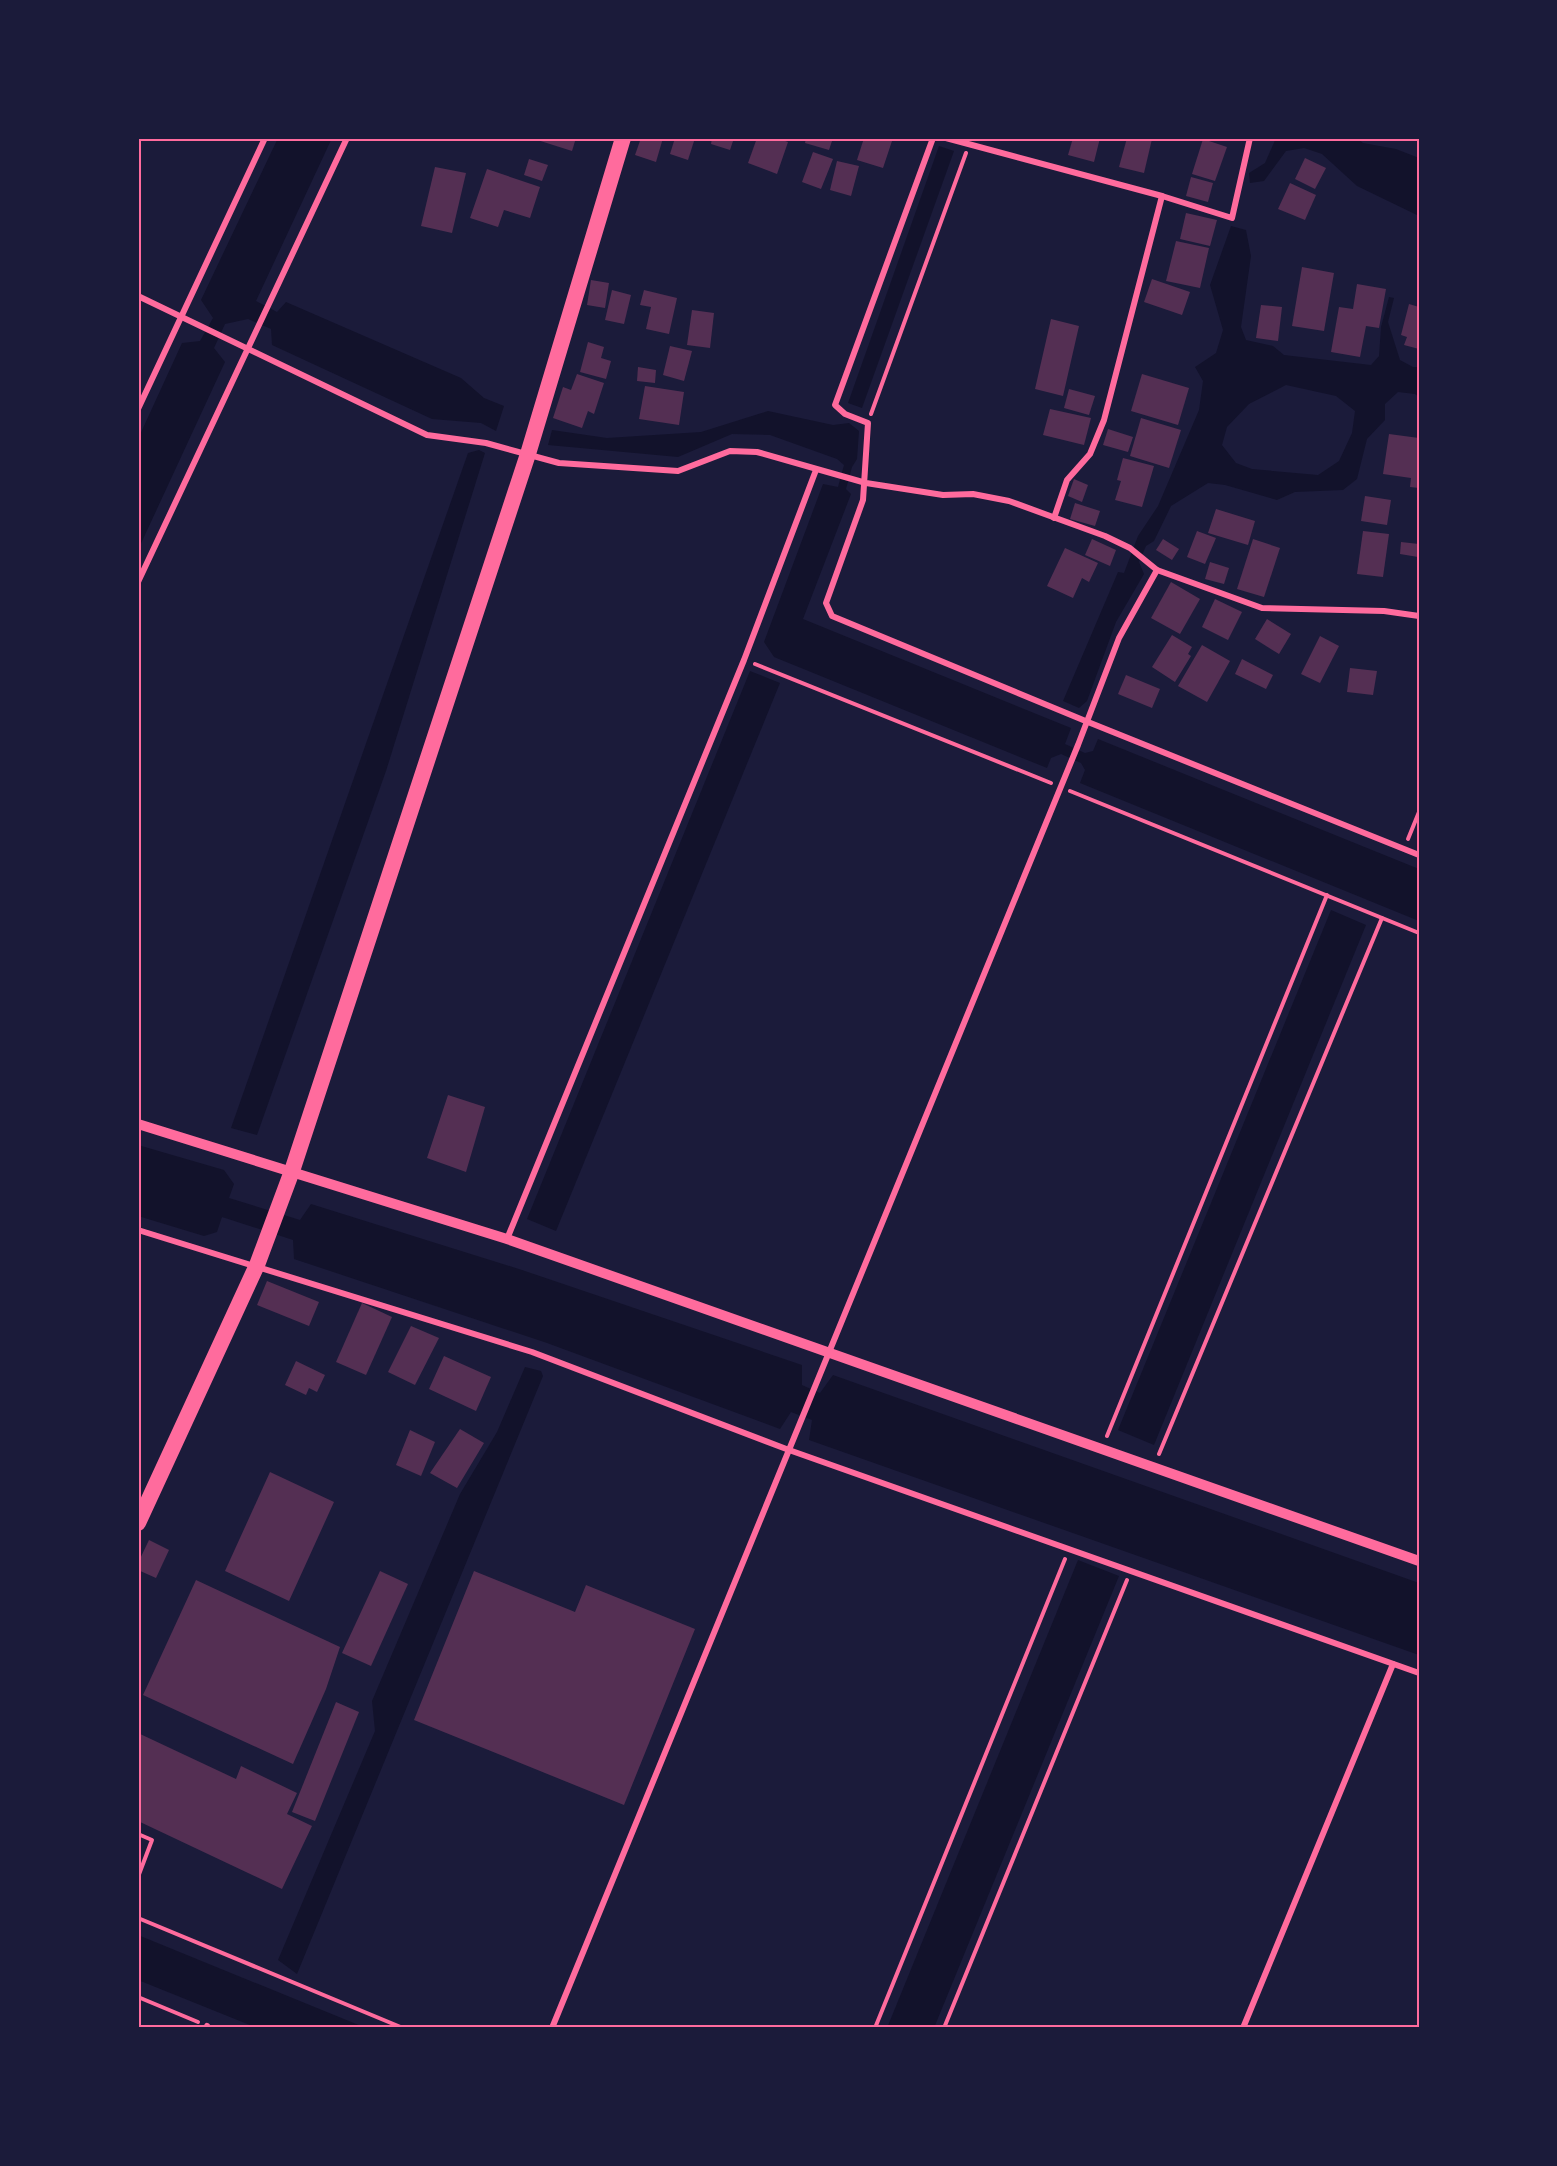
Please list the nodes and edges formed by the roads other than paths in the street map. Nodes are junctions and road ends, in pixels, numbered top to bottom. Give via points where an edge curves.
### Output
1 (265, 138) edge
2 (347, 138) edge
3 (623, 138) edge
4 (933, 138) edge
5 (946, 138) edge
6 (1250, 138) edge
7 (1162, 196) junction
8 (138, 296) edge
9 (181, 317) junction
10 (247, 348) junction
11 (138, 410) edge
12 (528, 454) junction
13 (816, 470) junction
14 (866, 483) junction
15 (1054, 518) junction
16 (1157, 570) junction
17 (138, 582) edge
18 (1419, 616) edge
19 (1088, 722) junction
20 (1419, 855) edge
21 (138, 1124) edge
22 (292, 1171) junction
23 (138, 1230) edge
24 (507, 1239) junction
25 (258, 1265) junction
26 (828, 1351) junction
27 (789, 1450) junction
28 (138, 1524) edge
29 (1419, 1561) edge
30 (1393, 1664) junction
31 (1419, 1673) edge
32 (552, 2028) edge
33 (1243, 2028) edge

1 - 9 street
2 - 10 street
3 - 12 highway
4 - 14 street via 836,405 845,414 868,423
5 - 7 street
6 - 7 street via 1232,218
7 - 15 street via 1104,420 1090,454 1067,480
8 - 9 street
9 - 10 street
9 - 11 street
10 - 12 street via 427,435 486,443
10 - 17 street
12 - 13 street via 559,464 678,471 730,451 757,452
12 - 22 highway
13 - 14 street
13 - 24 street via 744,660
14 - 15 street via 943,495 973,494 1009,501
14 - 19 street via 826,603 832,616
15 - 16 street via 1130,548
16 - 18 street via 1262,608 1384,611
16 - 19 street via 1119,638
19 - 20 street
19 - 26 street
21 - 22 street
22 - 24 street
22 - 25 highway
23 - 25 street
24 - 26 street
25 - 27 street via 532,1352
25 - 28 highway
26 - 27 street
26 - 29 street
27 - 30 street
27 - 32 street
30 - 31 street
30 - 33 street

